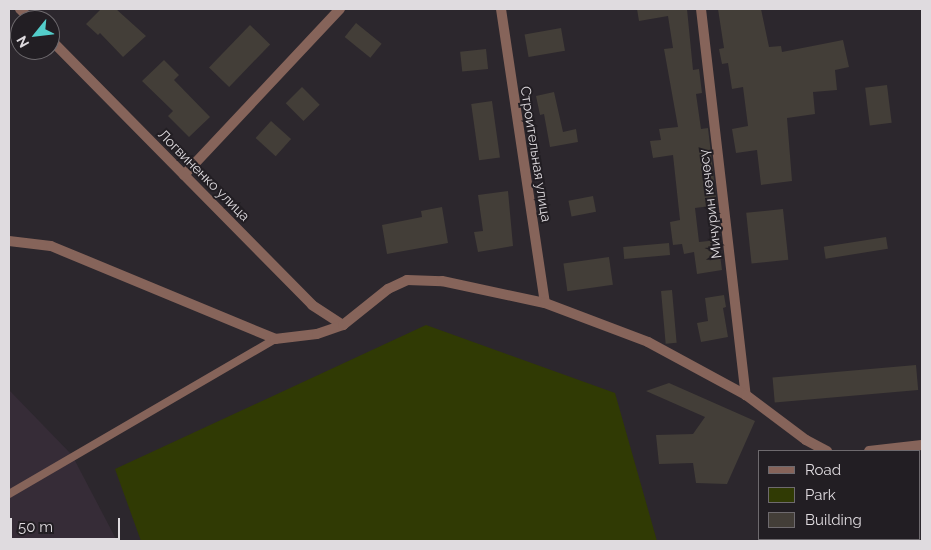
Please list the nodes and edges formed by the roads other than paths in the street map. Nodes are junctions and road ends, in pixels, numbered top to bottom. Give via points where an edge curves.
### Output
1 (340, 9) edge
2 (500, 9) edge
3 (701, 9) edge
4 (60, 49) edge
5 (184, 175) junction
6 (9, 241) edge
7 (545, 302) junction
8 (343, 325) junction
9 (275, 339) junction
10 (746, 396) junction
11 (922, 445) edge
12 (825, 450) edge
13 (878, 450) edge
14 (9, 494) edge

1 - 5 street
2 - 7 street, Строительная улица
3 - 10 street, Мичурин көчөсү
4 - 5 street, Логвиненко улица
5 - 8 street, Логвиненко улица via 312,305
6 - 9 street via 51,246
7 - 8 street via 442,281 407,280 388,289
7 - 10 street via 648,342
8 - 9 street via 317,334
9 - 14 lane
10 - 12 street via 806,440
11 - 13 street

